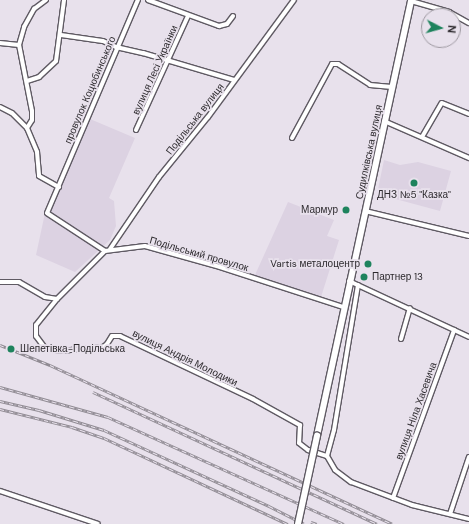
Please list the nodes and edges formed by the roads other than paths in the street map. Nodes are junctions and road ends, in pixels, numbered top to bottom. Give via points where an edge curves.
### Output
1 (46, 0) edge
2 (64, 0) edge
3 (138, 0) edge
4 (148, 0) edge
5 (294, 0) edge
6 (411, 1) edge
7 (188, 16) junction
8 (234, 16) dead end
9 (469, 23) edge
10 (61, 35) junction
11 (0, 43) edge
12 (19, 45) junction
13 (116, 48) junction
14 (168, 60) junction
15 (234, 80) junction
16 (27, 81) junction
17 (392, 87) junction
18 (0, 106) edge
19 (469, 114) edge
20 (384, 121) junction
21 (27, 128) junction
22 (136, 130) dead end
23 (422, 136) junction
24 (292, 138) dead end
25 (469, 158) edge
26 (59, 187) junction
27 (364, 211) junction
28 (469, 236) edge
29 (108, 250) junction
30 (350, 281) junction
31 (0, 282) edge
32 (358, 285) junction
33 (57, 299) junction
34 (343, 307) junction
35 (410, 308) junction
36 (454, 330) junction
37 (469, 337) edge
38 (401, 339) dead end
39 (327, 456) junction
40 (469, 457) edge
41 (468, 466) edge
42 (0, 491) edge
43 (393, 498) junction
44 (450, 514) junction
45 (469, 519) edge
46 (98, 524) edge
47 (298, 524) edge

1 - 12 street via 37,5 30,16
2 - 10 street
3 - 13 street, провулок Коцюбинського
4 - 7 street
5 - 15 street, Подільська вулиця
6 - 9 street via 449,12
6 - 17 main road, Судилківська вулиця
7 - 8 street via 221,26
7 - 14 street, вулиця Лесі Українки
10 - 13 street via 103,41
10 - 16 street via 54,64 39,76
11 - 12 street
12 - 16 street
13 - 14 street
13 - 26 street, провулок Коцюбинського
14 - 15 street
14 - 22 street, вулиця Лесі Українки
15 - 29 street, Подільська вулиця via 129,218
16 - 21 street via 33,115
17 - 20 main road, Судилківська вулиця
17 - 24 street via 370,85 338,64 332,64
18 - 21 street via 12,113
19 - 23 street via 442,103
20 - 23 street
20 - 27 main road, Судилківська вулиця
21 - 26 street via 38,152 39,176
23 - 25 street
26 - 29 street, провулок Коцюбинського via 47,213
27 - 28 street
27 - 30 main road, Судилківська вулиця
29 - 33 street
29 - 34 street, Подільський провулок via 144,246 220,267
30 - 32 street
30 - 34 main road, Судилківська вулиця
31 - 33 street via 19,282 45,297
32 - 35 street
32 - 39 street via 334,430
33 - 39 street, вулиця Андрія Молодики via 36,325 36,336 45,348 60,351 102,346 107,344 112,336 120,336 253,399 300,425 299,443 308,450
34 - 47 main road, Судилківська вулиця, bridge
35 - 36 street
35 - 38 street
36 - 37 street
36 - 43 street, вулиця Ніла Хасевича
39 - 43 street via 335,470 350,482
40 - 41 street
41 - 44 street
42 - 46 street
43 - 44 street
44 - 45 street

